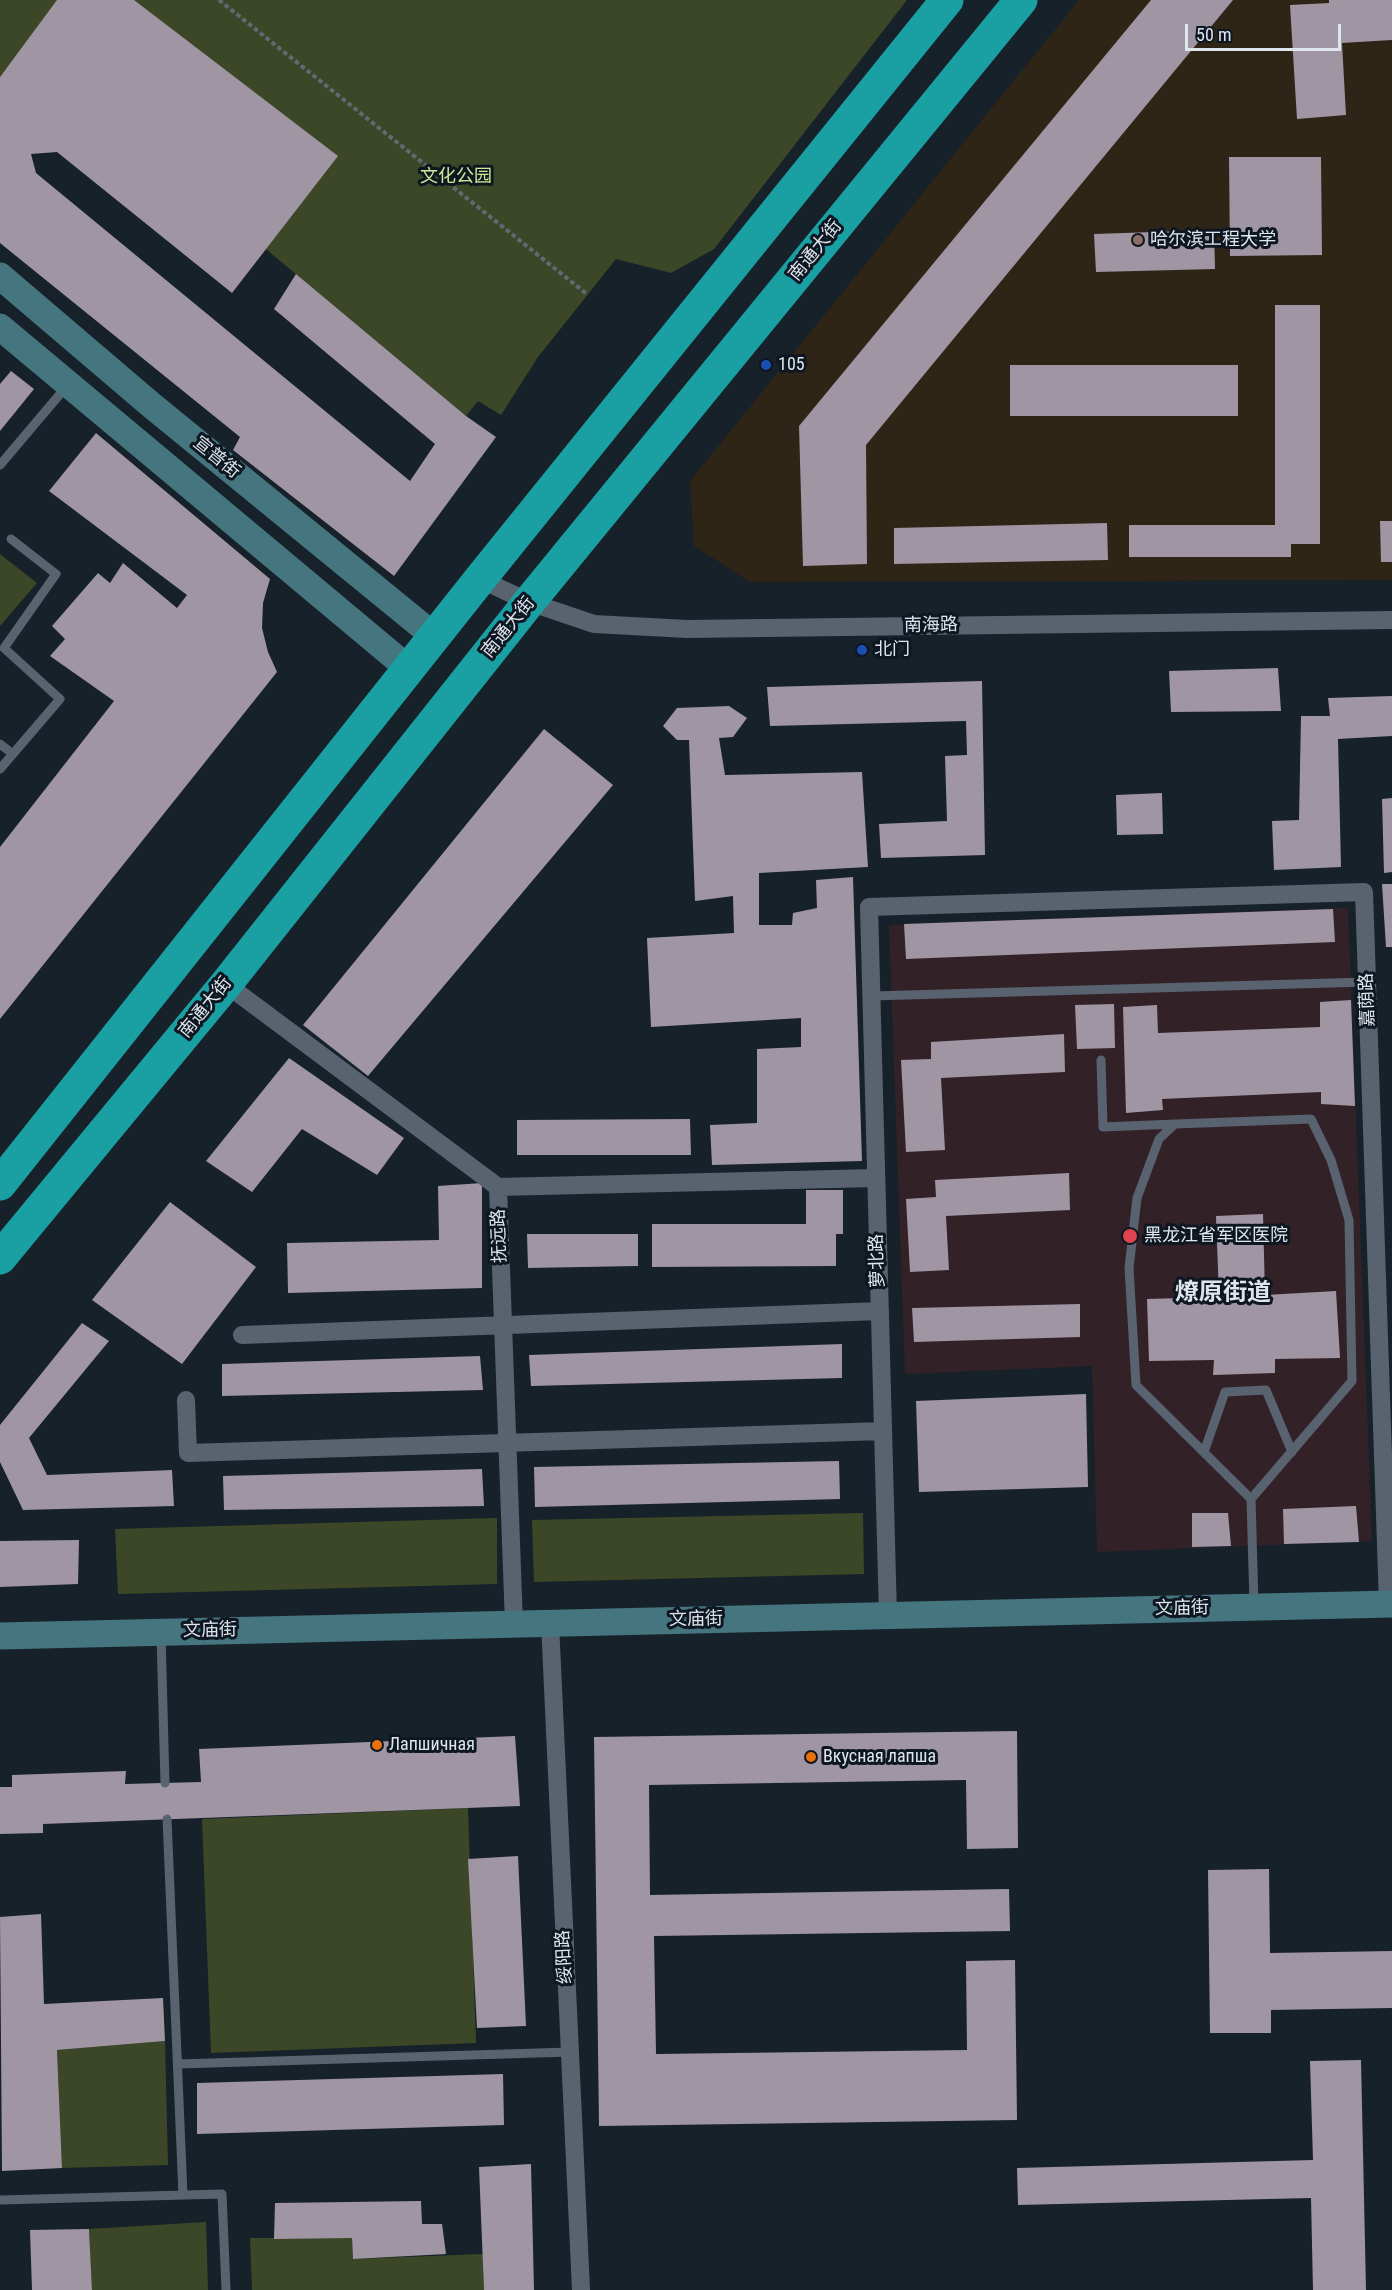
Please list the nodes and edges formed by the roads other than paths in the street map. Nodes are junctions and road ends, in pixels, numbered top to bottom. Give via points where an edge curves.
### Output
1 (947, 0) edge
2 (1020, 0) edge
3 (0, 276) edge
4 (6, 336) edge
5 (68, 385) junction
6 (0, 465) edge
7 (11, 539) dead end
8 (480, 579) junction
9 (529, 602) junction
10 (1392, 620) edge
11 (434, 636) junction
12 (409, 669) junction
13 (0, 744) edge
14 (13, 754) junction
15 (0, 769) edge
16 (868, 907) joint
17 (1367, 982) junction
18 (226, 984) junction
19 (871, 996) junction
20 (1101, 1060) dead end
21 (1175, 1124) junction
22 (876, 1179) junction
23 (0, 1184) edge
24 (498, 1187) junction
25 (0, 1258) edge
26 (880, 1311) junction
27 (503, 1325) junction
28 (242, 1335) dead end
29 (186, 1400) dead end
30 (883, 1431) junction
31 (507, 1442) junction
32 (1204, 1452) junction
33 (1292, 1452) junction
34 (1251, 1499) junction
35 (1390, 1604) edge
36 (1254, 1607) junction
37 (888, 1615) junction
38 (550, 1623) junction
39 (514, 1624) junction
40 (161, 1632) junction
41 (0, 1636) edge
42 (165, 1783) dead end
43 (167, 1819) dead end
44 (570, 2052) junction
45 (178, 2064) junction
46 (183, 2195) junction
47 (0, 2200) edge
48 (226, 2290) edge
49 (581, 2290) edge

1 - 8 highway
2 - 9 highway, 南通大街
3 - 11 main road, 宣普街
4 - 5 main road
5 - 6 lane
5 - 12 main road
7 - 14 lane via 56,574 4,648 60,699
8 - 9 street, 南海路
8 - 11 highway
9 - 10 street, 南海路 via 594,624 687,629
9 - 18 highway, 南通大街
11 - 12 highway
12 - 23 highway
13 - 14 lane
14 - 15 lane
16 - 17 street, 嘉荫路 via 1364,892
16 - 19 street, 萝北路
17 - 19 lane
17 - 35 street, 嘉荫路
18 - 24 street, 抚远路
18 - 25 highway, 南通大街
19 - 22 street, 萝北路
20 - 21 lane via 1103,1127
21 - 32 lane via 1159,1139 1137,1198 1130,1268 1136,1385
21 - 33 lane via 1311,1119 1331,1160 1349,1221 1353,1381
22 - 24 street
22 - 26 street, 萝北路
24 - 27 street, 抚远路
26 - 27 street
26 - 30 street, 萝北路
27 - 28 street
27 - 31 street, 抚远路
29 - 31 street via 188,1453
30 - 31 street
30 - 37 street, 萝北路
31 - 39 street, 抚远路
32 - 33 lane via 1225,1392 1266,1390
32 - 34 lane
33 - 34 lane
34 - 36 lane
35 - 36 main road, 文庙街
36 - 37 main road, 文庙街
37 - 38 main road, 文庙街
38 - 39 main road, 文庙街
38 - 44 street, 绥阳路
39 - 40 main road, 文庙街
40 - 41 main road, 文庙街
40 - 42 lane
43 - 45 lane
44 - 45 lane
44 - 49 street, 绥阳路
45 - 46 lane
46 - 47 lane
46 - 48 lane via 222,2194

